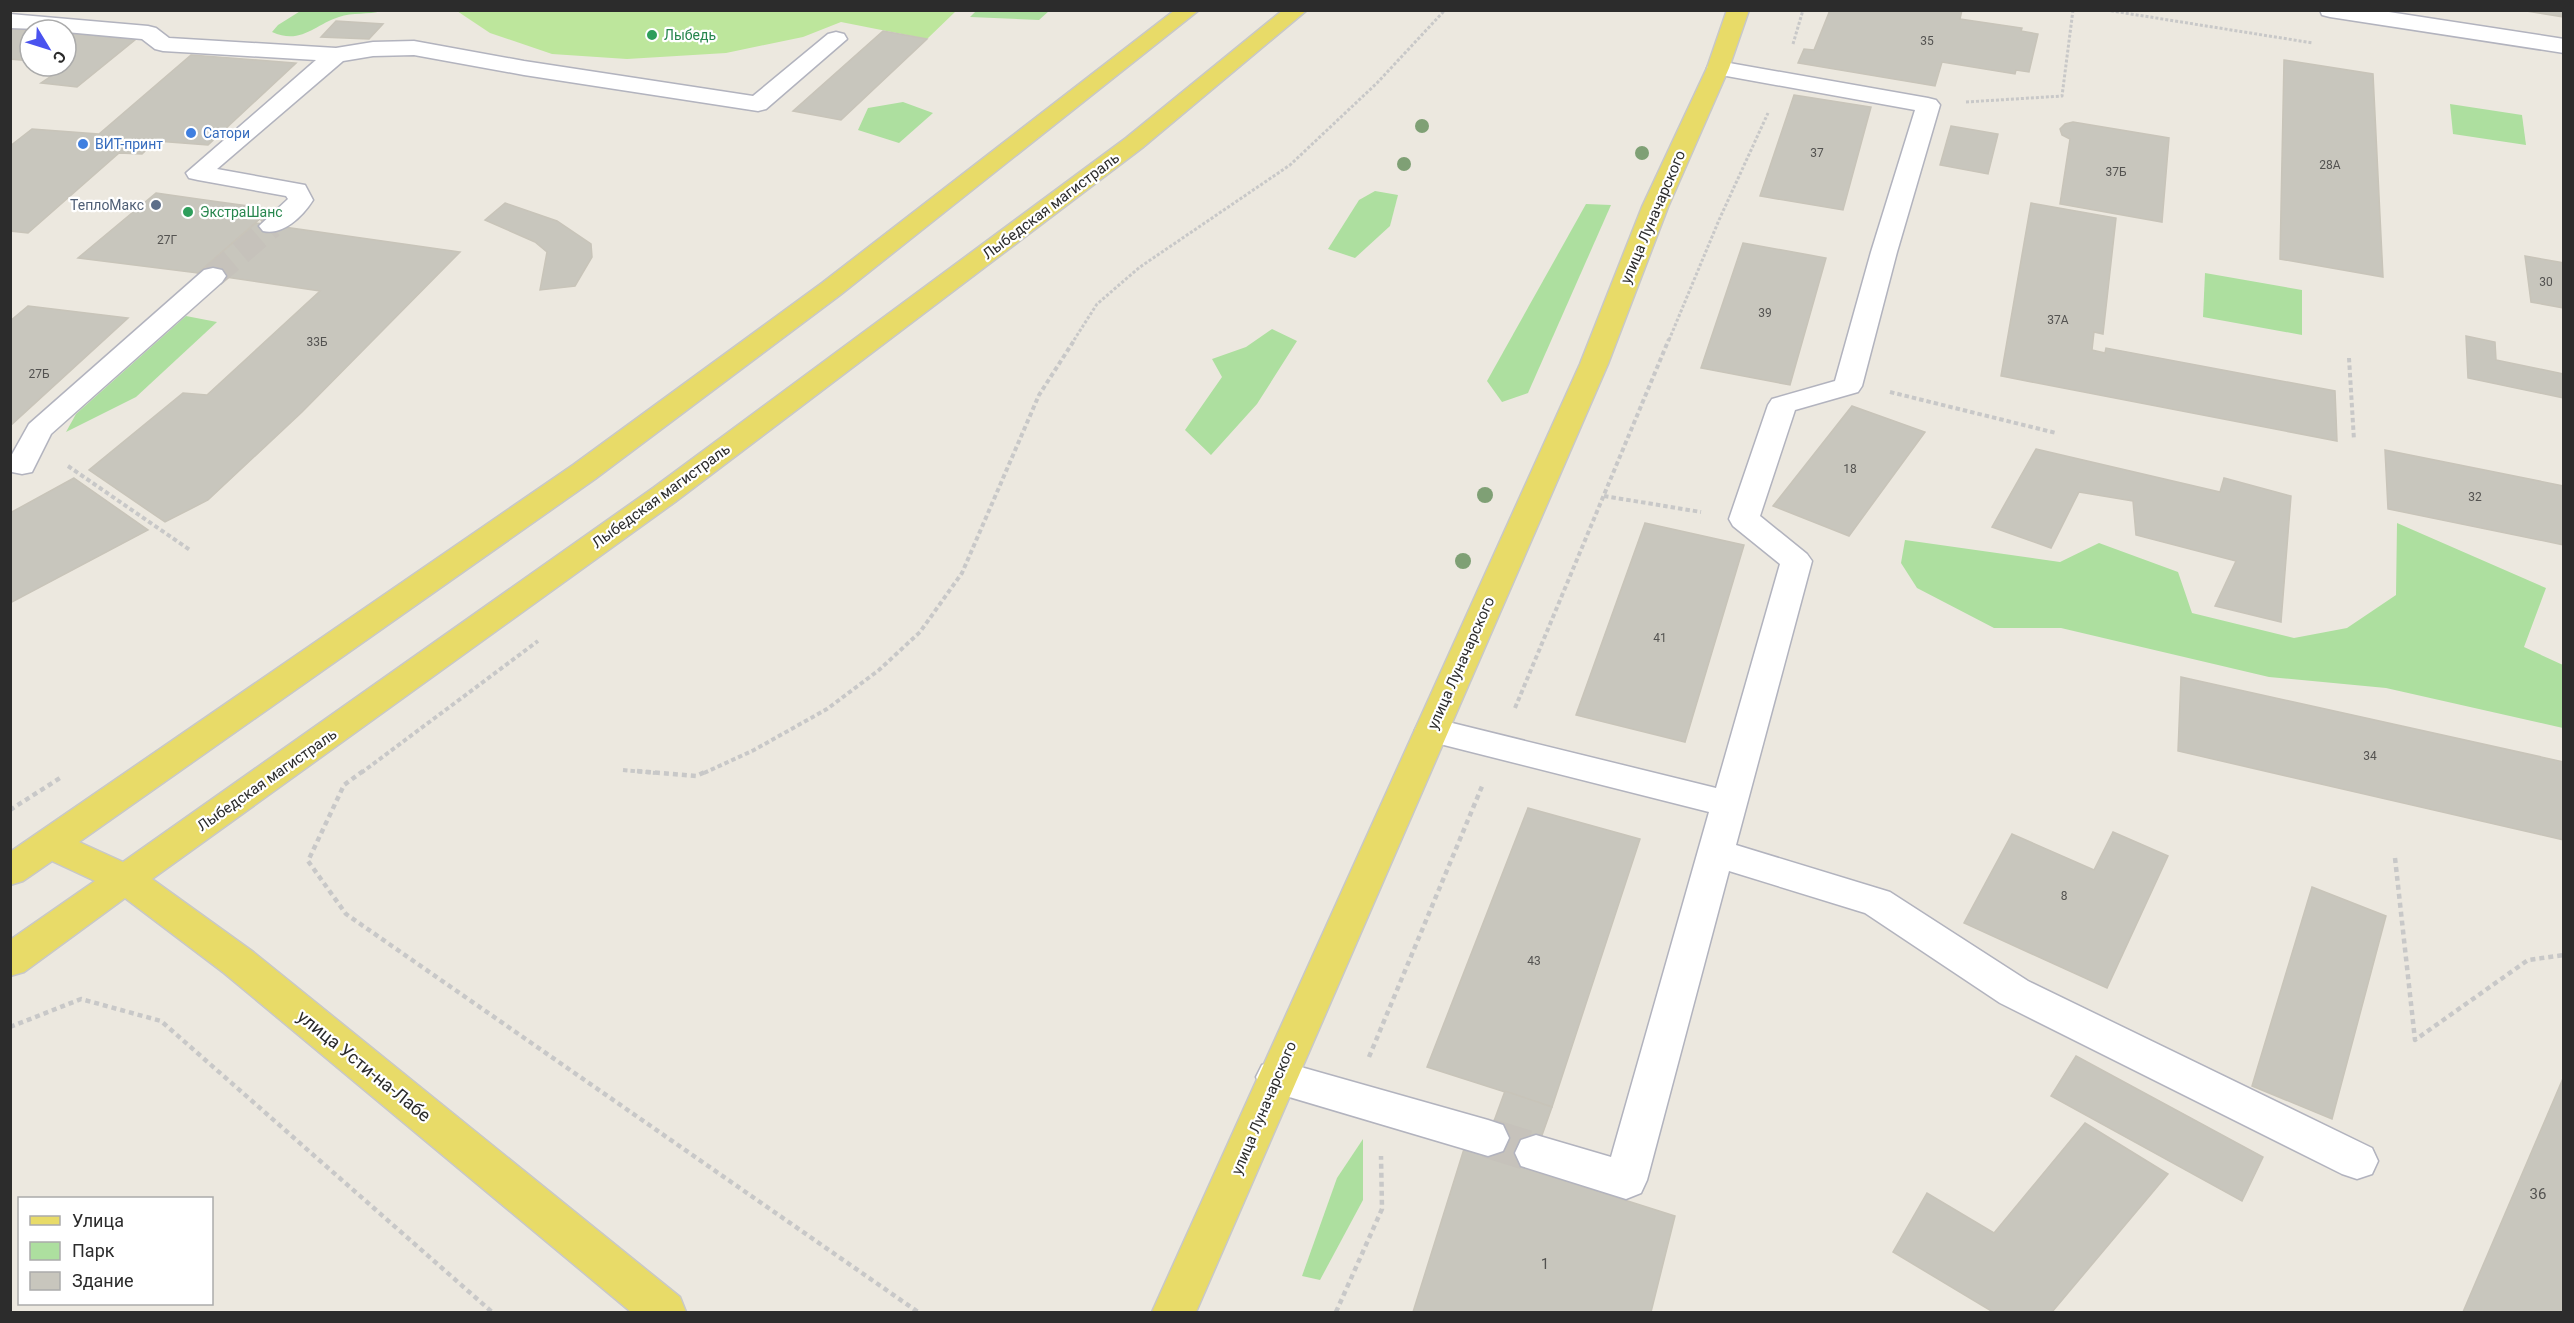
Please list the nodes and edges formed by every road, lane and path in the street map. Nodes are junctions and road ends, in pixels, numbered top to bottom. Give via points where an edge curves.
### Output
1 (1189, 10) edge
2 (1297, 10) edge
3 (1445, 10) edge
4 (1738, 10) edge
5 (1803, 10) edge
6 (2073, 10) edge
7 (2330, 10) edge
8 (10, 21) edge
9 (836, 39) dead end
10 (2564, 46) edge
11 (336, 55) junction
12 (1718, 68) junction
13 (1783, 80) junction
14 (1928, 105) junction
15 (272, 225) tunnel mouth
16 (213, 276) tunnel mouth
17 (2349, 358) dead end
18 (1848, 386) junction
19 (2056, 433) dead end
20 (2354, 440) dead end
21 (22, 465) dead end
22 (76, 471) dead end
23 (1604, 496) junction
24 (1744, 519) junction
25 (190, 550) dead end
26 (1432, 730) junction
27 (1498, 746) junction
28 (623, 770) dead end
29 (344, 785) dead end
30 (1728, 804) junction
31 (49, 844) junction
32 (1715, 853) junction
33 (2395, 858) dead end
34 (10, 871) edge
35 (126, 879) junction
36 (2564, 955) edge
37 (10, 962) edge
38 (10, 1028) edge
39 (1276, 1077) junction
40 (1351, 1099) junction
41 (1488, 1138) tunnel mouth
42 (1536, 1153) tunnel mouth
43 (2357, 1161) dead end
44 (492, 1312) edge
45 (664, 1312) edge
46 (918, 1312) edge
47 (1174, 1312) edge
48 (1335, 1312) edge

1 - 31 main road via 831,290 584,472
2 - 35 main road, Лыбедская магистраль via 1134,143 674,488
3 - 28 path via 1377,83 1290,165 1140,267 1097,304 1039,395 963,573 920,632 879,670 827,709 754,750 696,776
4 - 12 main road, улица Луначарского
5 - 13 path
6 - 14 path via 2062,96
7 - 10 street
8 - 11 street via 148,33 163,44
9 - 11 street via 758,104 414,48
11 - 15 street via 198,172 296,190 301,200
12 - 13 street
12 - 26 main road, улица Луначарского via 1655,207 1594,364
13 - 14 street
13 - 23 path via 1719,220
14 - 18 street
16 - 21 street via 39,430
17 - 20 path
18 - 19 path via 1909,395
18 - 24 street via 1782,405
22 - 25 path
23 - 24 path
23 - 27 path
24 - 30 street via 1796,561
26 - 27 street
26 - 39 main road, улица Луначарского
27 - 30 street
27 - 40 path
29 - 46 path via 308,861 346,914
30 - 32 street
31 - 34 main road
31 - 35 main road, улица Усти-на-Лабе
32 - 42 street via 1626,1180
32 - 43 street via 1876,902 2014,992
33 - 36 path via 2415,1040 2528,960
35 - 37 main road, Лыбедская магистраль
35 - 45 main road, улица Усти-на-Лабе via 238,962
38 - 44 path via 81,999 162,1021
39 - 40 street
39 - 47 main road, улица Луначарского
40 - 41 street
40 - 48 path via 1381,1144 1382,1209

